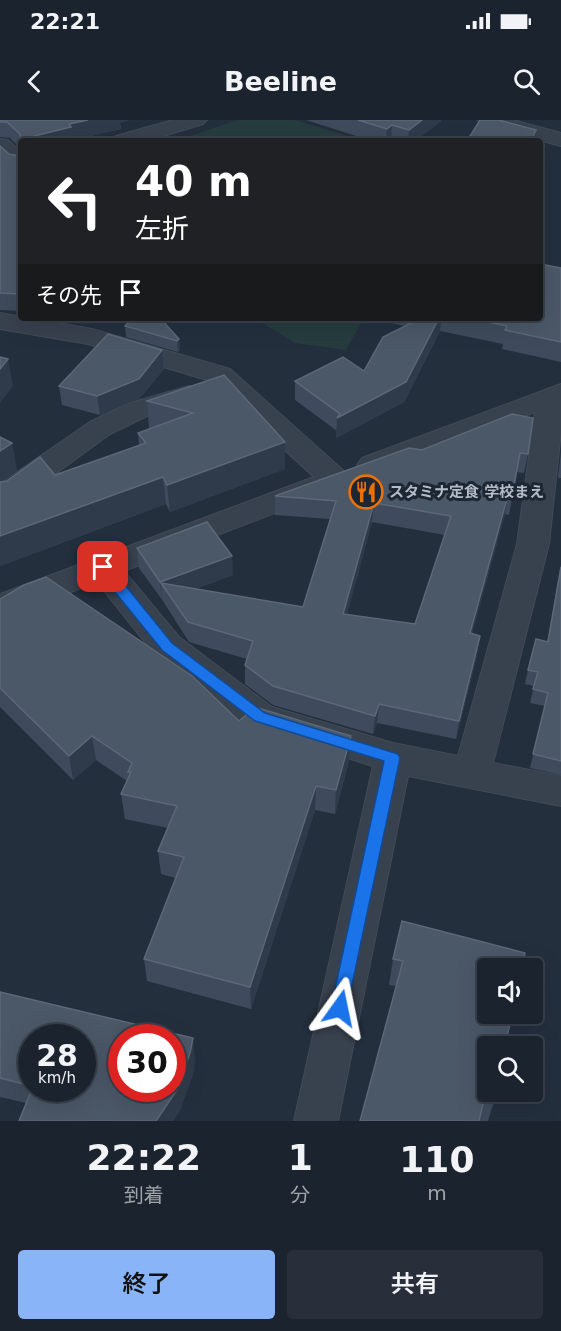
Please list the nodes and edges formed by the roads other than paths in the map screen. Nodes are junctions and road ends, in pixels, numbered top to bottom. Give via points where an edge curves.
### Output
1 (196, 120) edge
2 (489, 120) edge
3 (134, 138) edge
4 (561, 140) edge
5 (0, 145) edge
6 (18, 161) edge
7 (0, 321) edge
8 (98, 327) edge
9 (228, 382) junction
10 (556, 394) edge
11 (329, 481) junction
12 (0, 499) edge
13 (103, 567) junction
14 (0, 607) edge
15 (393, 758) junction
16 (472, 773) junction
17 (561, 791) edge
18 (316, 1121) edge

1 - 3 street
2 - 4 street
5 - 6 street
7 - 8 street
8 - 9 street via 220,375
9 - 11 street
9 - 12 street via 128,414 100,428
10 - 11 street
10 - 16 street via 533,544
11 - 13 street
13 - 14 street
13 - 15 street via 167,646 260,717
15 - 16 street
15 - 18 street
16 - 17 street

